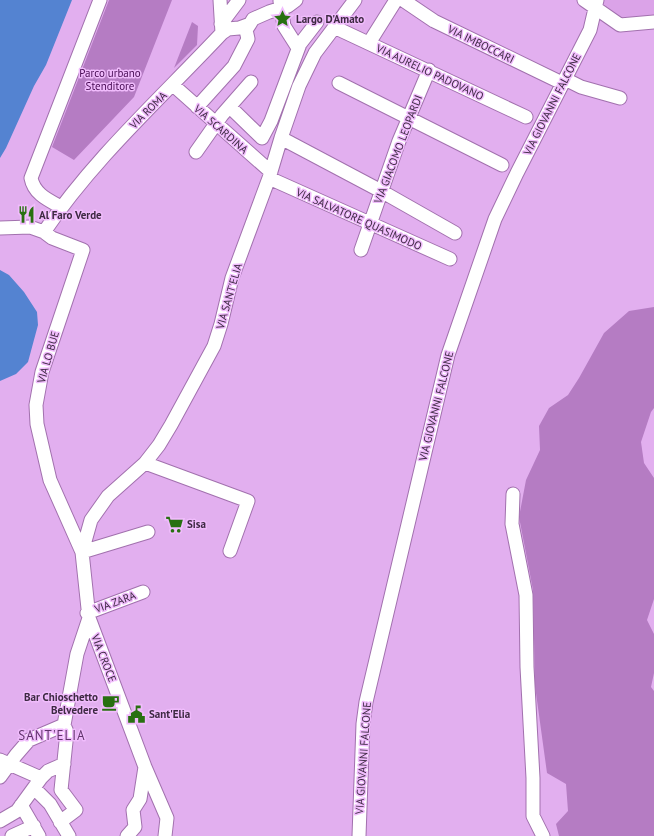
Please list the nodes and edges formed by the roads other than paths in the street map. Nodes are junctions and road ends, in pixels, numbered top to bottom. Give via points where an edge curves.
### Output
1 (100, 0) edge
2 (220, 0) edge
3 (239, 0) edge
4 (355, 0) edge
5 (396, 0) edge
6 (403, 0) edge
7 (584, 0) edge
8 (288, 3) edge
9 (597, 4) edge
10 (316, 22) dead end
11 (654, 22) edge
12 (250, 24) junction
13 (334, 27) junction
14 (222, 29) junction
15 (369, 43) junction
16 (298, 48) junction
17 (429, 70) junction
18 (563, 81) junction
19 (251, 82) dead end
20 (339, 83) dead end
21 (173, 85) junction
22 (620, 98) dead end
23 (197, 107) junction
24 (230, 107) junction
25 (526, 117) dead end
26 (409, 118) junction
27 (216, 125) junction
28 (281, 138) junction
29 (196, 152) dead end
30 (502, 165) dead end
31 (270, 175) junction
32 (381, 191) junction
33 (61, 207) junction
34 (370, 223) junction
35 (0, 228) edge
36 (44, 232) junction
37 (455, 233) dead end
38 (361, 250) dead end
39 (450, 259) dead end
40 (144, 462) junction
41 (513, 494) dead end
42 (148, 532) dead end
43 (230, 551) dead end
44 (82, 552) junction
45 (144, 592) dead end
46 (88, 615) junction
47 (64, 725) junction
48 (5, 762) edge
49 (64, 764) junction
50 (145, 767) junction
51 (0, 776) edge
52 (37, 783) junction
53 (21, 805) junction
54 (0, 821) edge
55 (60, 822) junction
56 (36, 831) edge
57 (166, 832) edge
58 (12, 836) edge
59 (69, 836) edge
60 (126, 836) edge
61 (358, 836) edge
62 (543, 836) edge

1 - 33 street via 30,178 35,190
2 - 14 street
3 - 14 street
4 - 13 street, VIA SANT'ELIA
5 - 15 street
6 - 18 street, VIA IMBOCCARI via 434,21
7 - 9 street
8 - 12 street, VIA ROMA via 253,19
8 - 16 street via 282,22
9 - 11 street via 620,25
9 - 18 street, VIA GIOVANNI FALCONE via 590,30
10 - 16 street
12 - 14 street, VIA ROMA via 239,28
12 - 23 street via 246,30 248,39 234,66
13 - 15 street, VIA AURELIO PADOVANO
13 - 28 street, VIA SANT'ELIA via 315,53 299,86
14 - 21 street, VIA ROMA
15 - 17 street, VIA AURELIO PADOVANO
16 - 24 street via 271,121 262,138
17 - 25 street, VIA AURELIO PADOVANO
17 - 26 street, VIA GIACOMO LEOPARDI
18 - 22 street, VIA IMBOCCARI
18 - 61 street, VIA GIOVANNI FALCONE via 495,219 448,355 366,702
19 - 24 street
20 - 26 street
21 - 23 street, VIA SCARDINA
21 - 33 street, VIA ROMA via 93,167
23 - 27 street, VIA SCARDINA
24 - 27 street
26 - 30 street
26 - 32 street, VIA GIACOMO LEOPARDI
27 - 29 street
27 - 31 street, VIA SCARDINA
28 - 31 street, VIA SANT'ELIA
28 - 32 street
31 - 34 street, VIA SALVATORE QUASIMODO
31 - 40 street, VIA SANT'ELIA via 232,278 214,346 159,445
32 - 34 street, VIA GIACOMO LEOPARDI
32 - 37 street
33 - 36 street, VIA ROMA
34 - 38 street, VIA GIACOMO LEOPARDI
34 - 39 street, VIA SALVATORE QUASIMODO
35 - 36 street via 30,227
36 - 44 street, VIA LO BUE via 52,238 84,250 42,372 36,405 36,424 50,480
40 - 43 street via 248,501
40 - 44 street, VIA SANT'ELIA via 108,496 91,520
41 - 62 street via 512,524 526,595 533,816
42 - 44 street
44 - 46 street, VIA CROCE
45 - 46 street, VIA ZARA
46 - 47 street via 77,654
46 - 50 street, VIA CROCE
47 - 48 street via 29,740
47 - 49 street via 67,732
48 - 51 street
48 - 52 street
49 - 52 street via 48,771
49 - 55 street via 61,790 76,810
50 - 57 street, VIA CROCE via 167,818
50 - 60 street via 140,799 133,810 135,827
52 - 53 street
52 - 55 street
53 - 54 street via 17,811
53 - 56 street
55 - 59 street
56 - 58 street

